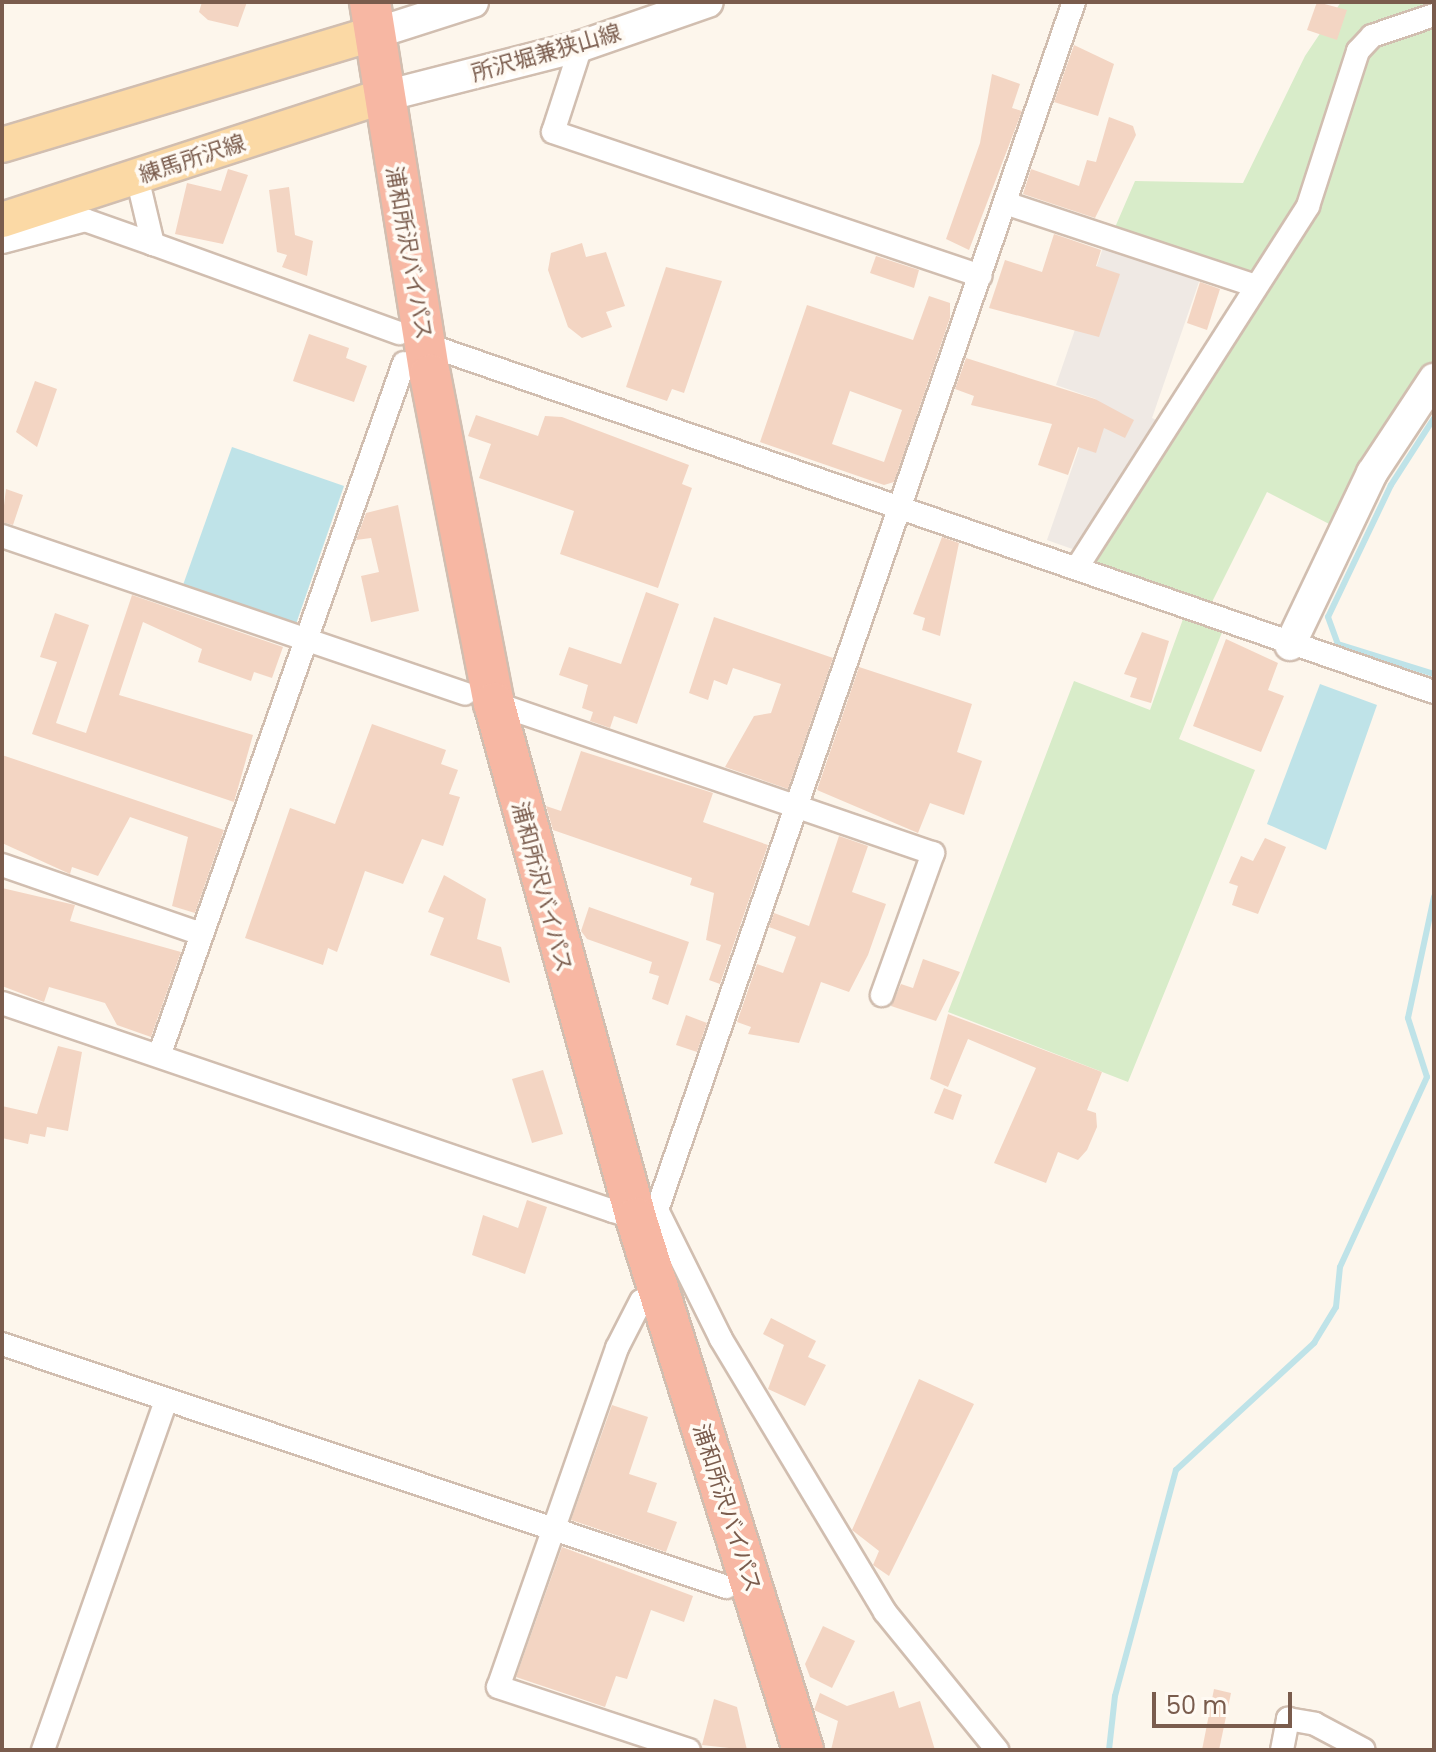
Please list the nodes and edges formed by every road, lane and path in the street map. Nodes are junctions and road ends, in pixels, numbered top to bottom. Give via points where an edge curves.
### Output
1 (342, 2) edge
2 (473, 2) edge
3 (708, 2) edge
4 (1074, 2) edge
5 (1434, 15) edge
6 (363, 26) edge
7 (581, 46) junction
8 (369, 101) junction
9 (2, 145) edge
10 (137, 177) junction
11 (1005, 203) junction
12 (2, 220) edge
13 (2, 242) edge
14 (153, 244) junction
15 (980, 276) junction
16 (1256, 286) junction
17 (409, 347) junction
18 (1434, 379) edge
19 (901, 504) junction
20 (2, 536) edge
21 (1078, 566) junction
22 (303, 639) junction
23 (1290, 645) junction
24 (1434, 692) edge
25 (479, 699) junction
26 (798, 806) junction
27 (2, 865) edge
28 (201, 934) junction
29 (882, 995) dead end
30 (2, 1003) edge
31 (159, 1056) junction
32 (635, 1213) junction
33 (641, 1301) junction
34 (2, 1344) edge
35 (166, 1400) junction
36 (552, 1531) junction
37 (726, 1587) junction
38 (43, 1750) edge
39 (689, 1750) edge
40 (774, 1750) edge
41 (803, 1750) edge
42 (997, 1750) edge
43 (1282, 1750) edge
44 (1364, 1750) edge

1 - 6 highway, 浦和所沢バイパス
2 - 6 main road
3 - 7 main road, 所沢堀兼狭山線
4 - 11 street
5 - 16 street via 1372,36 1358,51 1308,206
6 - 8 highway, 浦和所沢バイパス
6 - 9 main road
7 - 8 main road, 所沢堀兼狭山線
7 - 15 street via 553,132
8 - 10 main road, 練馬所沢線
8 - 17 highway, 浦和所沢バイパス
10 - 12 main road, 練馬所沢線
10 - 14 street
11 - 15 street
11 - 16 street
13 - 14 street via 85,220
14 - 17 street
15 - 19 street
16 - 21 street
17 - 19 street
17 - 22 street
17 - 25 highway, 浦和所沢バイパス
18 - 23 main road via 1372,473
19 - 21 street
19 - 26 street
20 - 22 street
21 - 23 street
22 - 25 street
22 - 28 street
23 - 24 street
25 - 26 street
25 - 32 highway, 浦和所沢バイパス
26 - 29 street via 933,853
26 - 32 street
27 - 28 street
28 - 31 street
30 - 31 street
31 - 32 street
32 - 33 highway, 浦和所沢バイパス
32 - 41 highway, 浦和所沢バイパス
32 - 42 street via 721,1339 885,1612
33 - 36 street
33 - 37 highway, 浦和所沢バイパス
34 - 35 street
35 - 36 street
35 - 38 street
36 - 37 street
36 - 39 street via 498,1687
37 - 40 highway, 浦和所沢バイパス
43 - 44 street via 1288,1719 1315,1724

